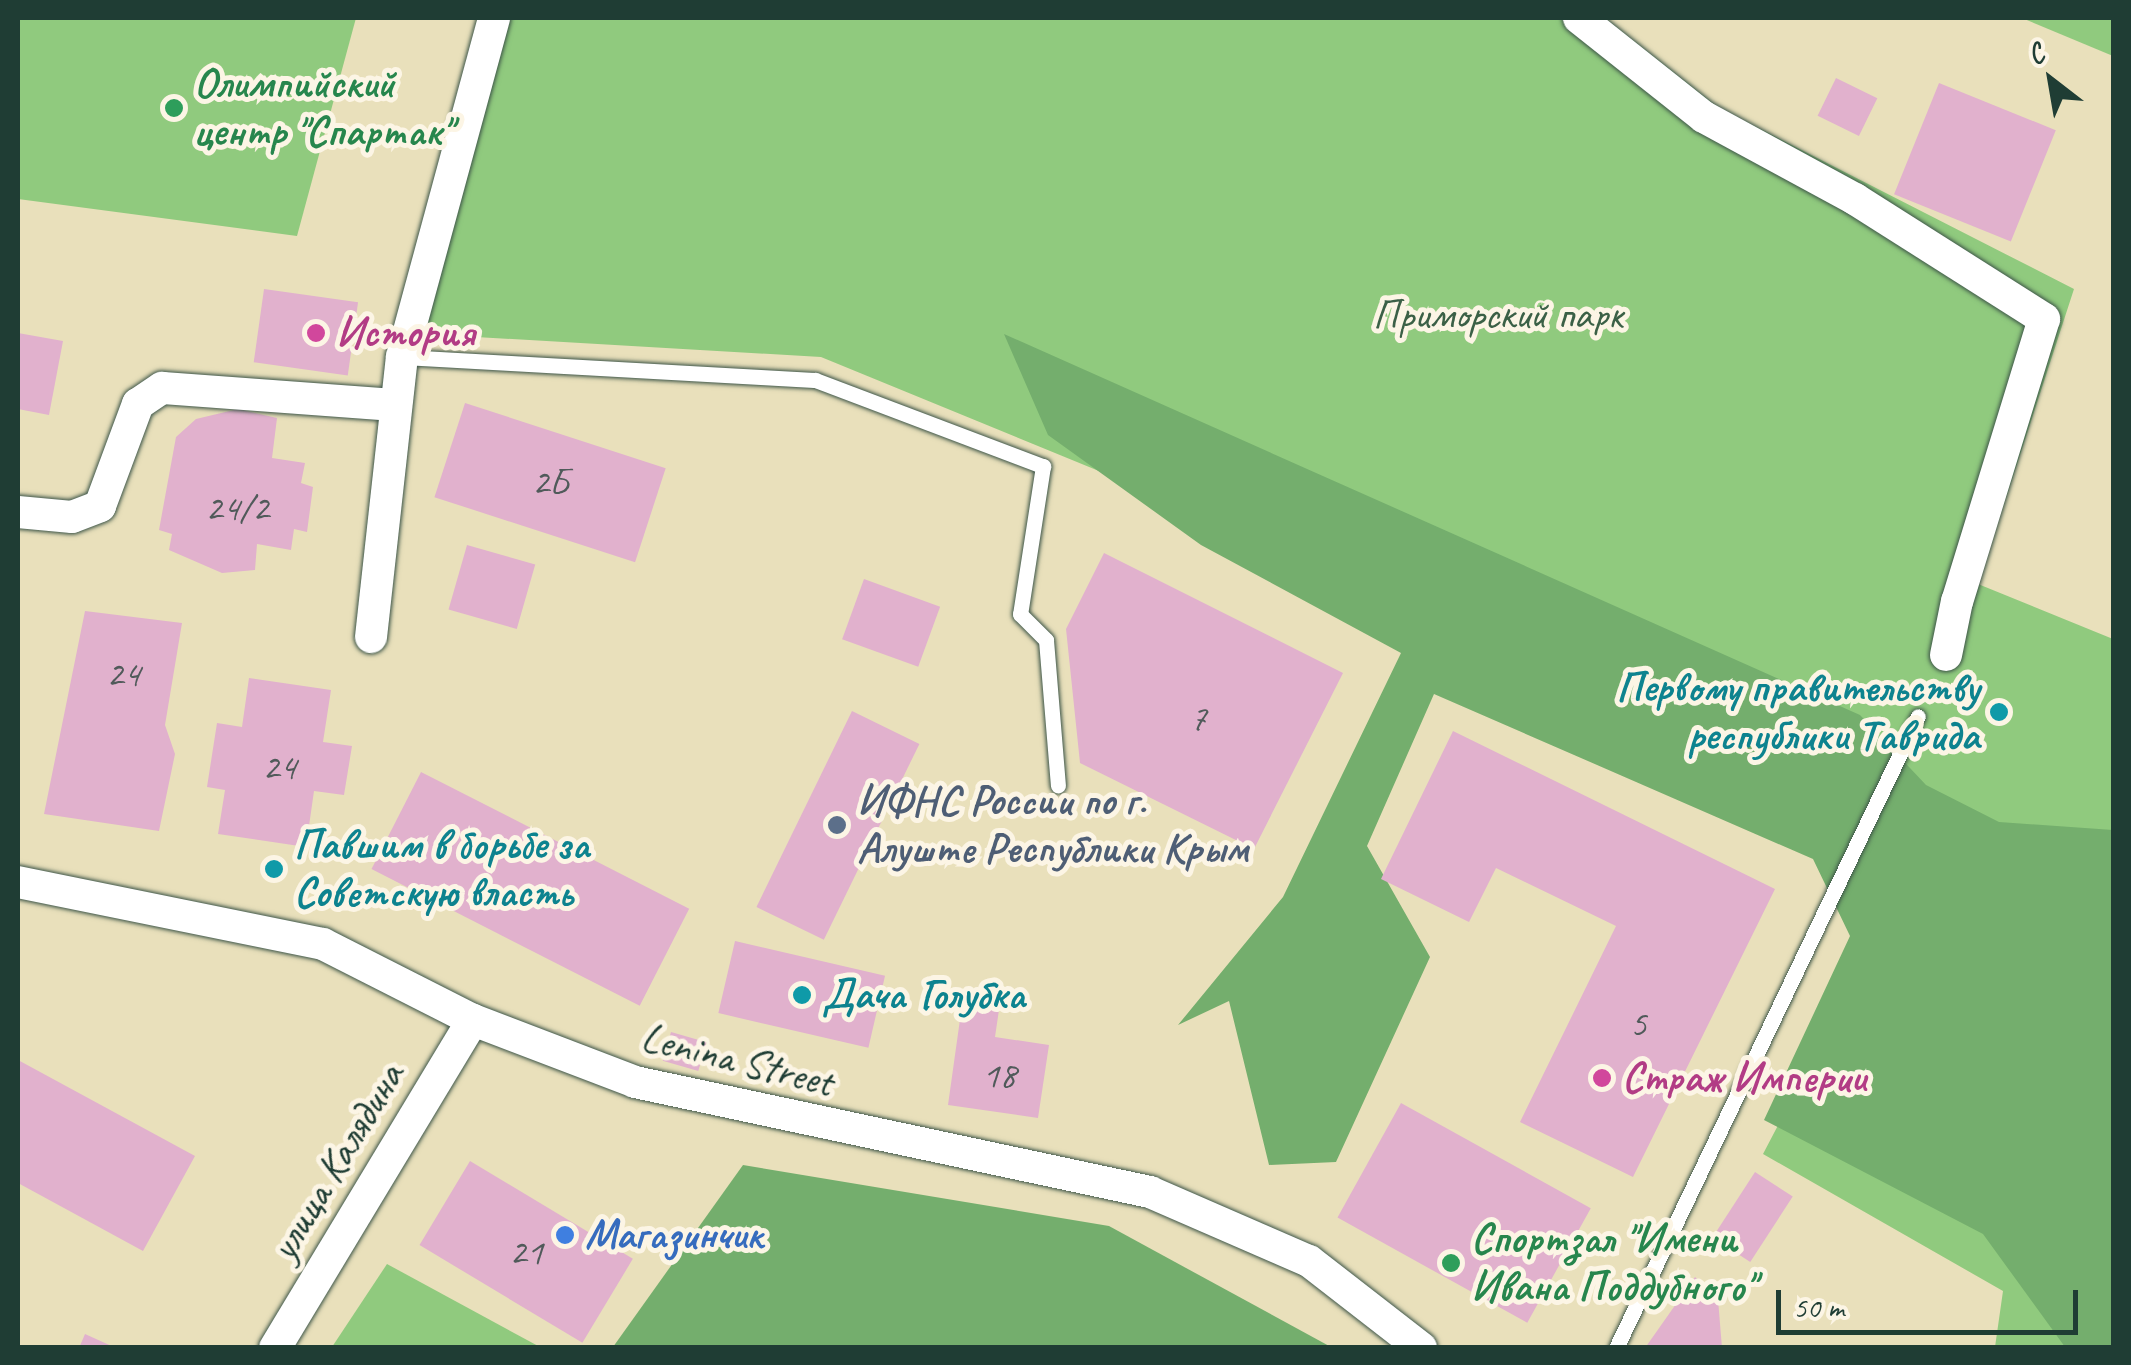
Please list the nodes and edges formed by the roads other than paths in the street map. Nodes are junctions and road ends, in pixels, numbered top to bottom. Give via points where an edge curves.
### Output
1 (494, 18) edge
2 (1579, 18) edge
3 (402, 357) junction
4 (394, 405) junction
5 (18, 512) edge
6 (371, 636) dead end
7 (1946, 655) dead end
8 (1918, 716) dead end
9 (1058, 786) dead end
10 (18, 882) edge
11 (473, 1020) junction
12 (275, 1348) edge
13 (1422, 1348) edge
14 (1616, 1348) edge

1 - 3 street
2 - 7 street via 1704,117 1856,199 2044,319 1956,601
3 - 4 street
3 - 9 lane via 814,380 1043,466 1020,614 1046,640
4 - 5 street via 162,388 138,404 100,506 72,517
4 - 6 street
8 - 14 lane
10 - 11 street, Lenina Street via 323,944
11 - 12 street, улица Калядина
11 - 13 street, Lenina Street via 634,1082 1150,1192 1309,1262

